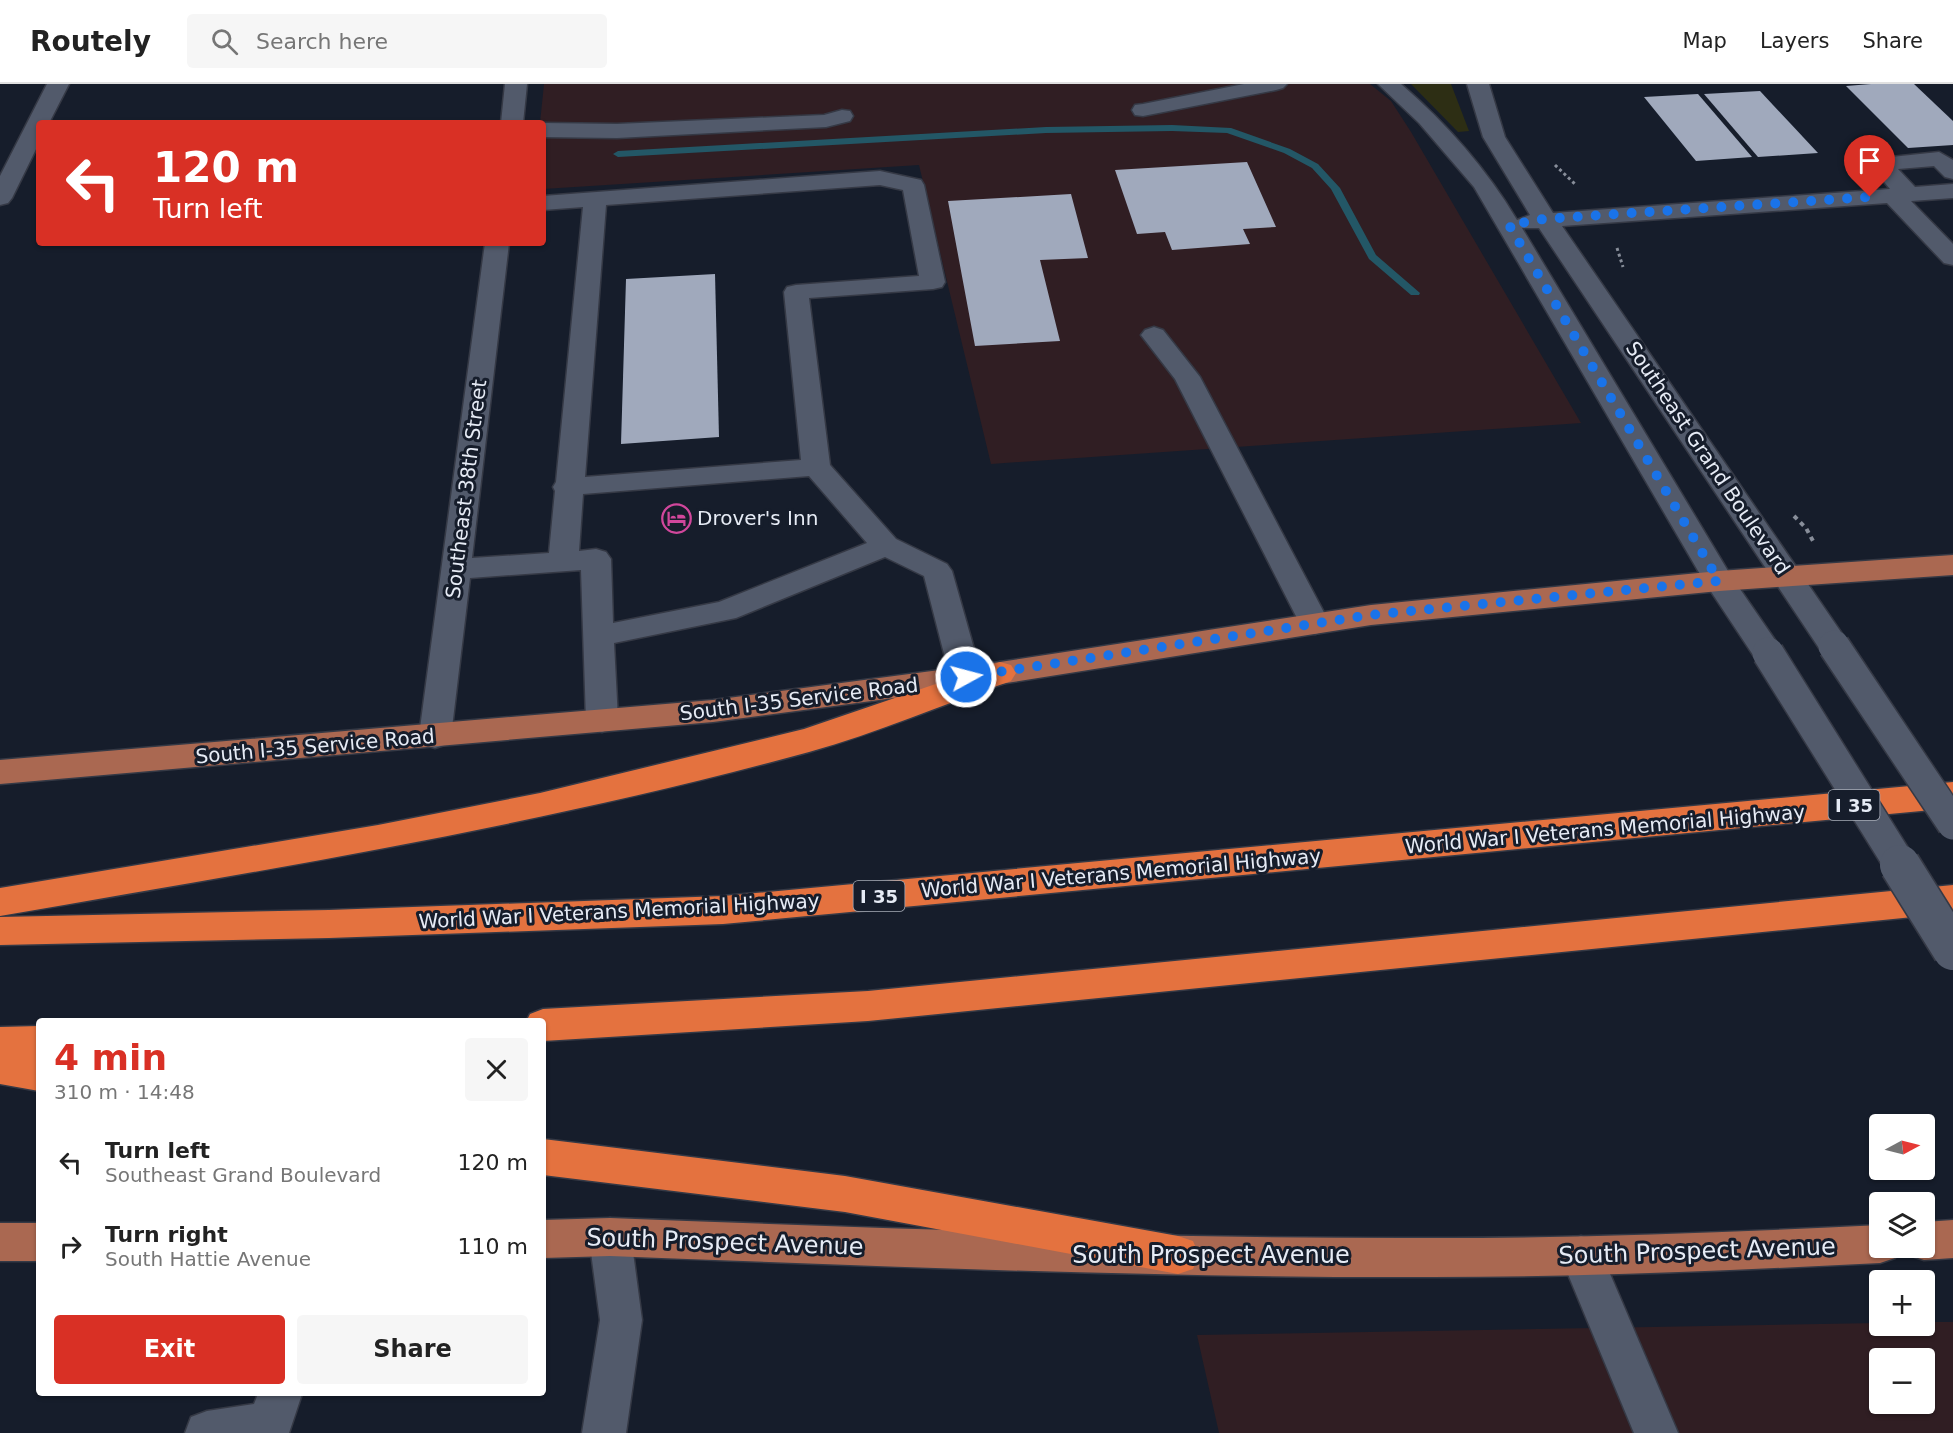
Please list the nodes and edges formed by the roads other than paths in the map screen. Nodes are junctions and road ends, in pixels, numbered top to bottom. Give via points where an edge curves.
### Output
1 (58, 84) edge
2 (516, 84) edge
3 (1276, 84) edge
4 (1389, 84) edge
5 (1478, 84) edge
6 (1143, 110) dead end
7 (842, 116) dead end
8 (40, 120) edge
9 (512, 120) edge
10 (36, 127) edge
11 (546, 130) edge
12 (1953, 172) edge
13 (1953, 191) edge
14 (1901, 195) junction
15 (0, 198) edge
16 (595, 199) junction
17 (546, 202) edge
18 (1544, 219) junction
19 (1509, 225) junction
20 (497, 246) edge
21 (1953, 258) edge
22 (1154, 335) dead end
23 (816, 467) junction
24 (567, 487) junction
25 (886, 546) junction
26 (563, 563) junction
27 (1953, 565) edge
28 (456, 569) junction
29 (1788, 575) junction
30 (1719, 581) junction
31 (1315, 624) junction
32 (598, 636) junction
33 (1000, 673) junction
34 (966, 677) junction
35 (602, 720) junction
36 (435, 736) junction
37 (0, 772) edge
38 (1953, 795) edge
39 (1953, 824) edge
40 (1953, 899) edge
41 (0, 902) edge
42 (0, 931) edge
43 (1953, 950) edge
44 (546, 1025) edge
45 (36, 1042) edge
46 (0, 1043) edge
47 (0, 1068) edge
48 (36, 1074) edge
49 (546, 1157) edge
50 (610, 1237) junction
51 (546, 1239) edge
52 (1953, 1239) edge
53 (1935, 1240) edge
54 (0, 1242) edge
55 (36, 1242) edge
56 (1869, 1245) edge
57 (1178, 1255) junction
58 (1581, 1255) junction
59 (272, 1417) edge
60 (207, 1433) edge
61 (604, 1433) edge
62 (1656, 1433) edge

1 - 8 street
2 - 9 street
3 - 6 street
4 - 19 street via 1427,118 1484,184
5 - 18 street, Southeast Grand Boulevard via 1494,137
7 - 11 street via 826,121 617,131
10 - 15 street
12 - 14 street via 1939,159 1880,164
13 - 14 street
14 - 18 street
14 - 21 street
16 - 17 street
16 - 23 street via 880,178 913,185 933,282 796,292
16 - 24 street
18 - 19 street
18 - 29 street, Southeast Grand Boulevard
19 - 30 street
20 - 28 street, Southeast 38th Street
22 - 31 street via 1186,377
23 - 24 street
23 - 25 street
24 - 26 street
25 - 32 street via 725,611
25 - 34 street via 937,571
26 - 28 street
26 - 32 street via 596,559
27 - 29 main road, South I-35 Service Road
28 - 36 street, Southeast 38th Street
29 - 30 main road, South I-35 Service Road
29 - 39 street, Southeast Grand Boulevard, bridge
30 - 31 main road, South I-35 Service Road
30 - 43 street, bridge
31 - 33 main road, South I-35 Service Road
32 - 35 street
33 - 34 main road, South I-35 Service Road
33 - 41 highway via 809,740 540,806 378,838
34 - 35 main road, South I-35 Service Road via 713,711
35 - 36 main road, South I-35 Service Road
36 - 37 main road, South I-35 Service Road
38 - 42 highway, World War I Veterans Memorial Highway / I 35 via 723,910
40 - 44 highway via 880,1005
45 - 46 highway
47 - 48 highway
49 - 57 highway via 845,1194
50 - 51 main road, South Prospect Avenue
50 - 57 main road, South Prospect Avenue
50 - 61 street via 621,1320
52 - 53 main road
54 - 55 main road
56 - 58 main road, South Prospect Avenue
57 - 58 main road, South Prospect Avenue
58 - 62 street
59 - 60 street

